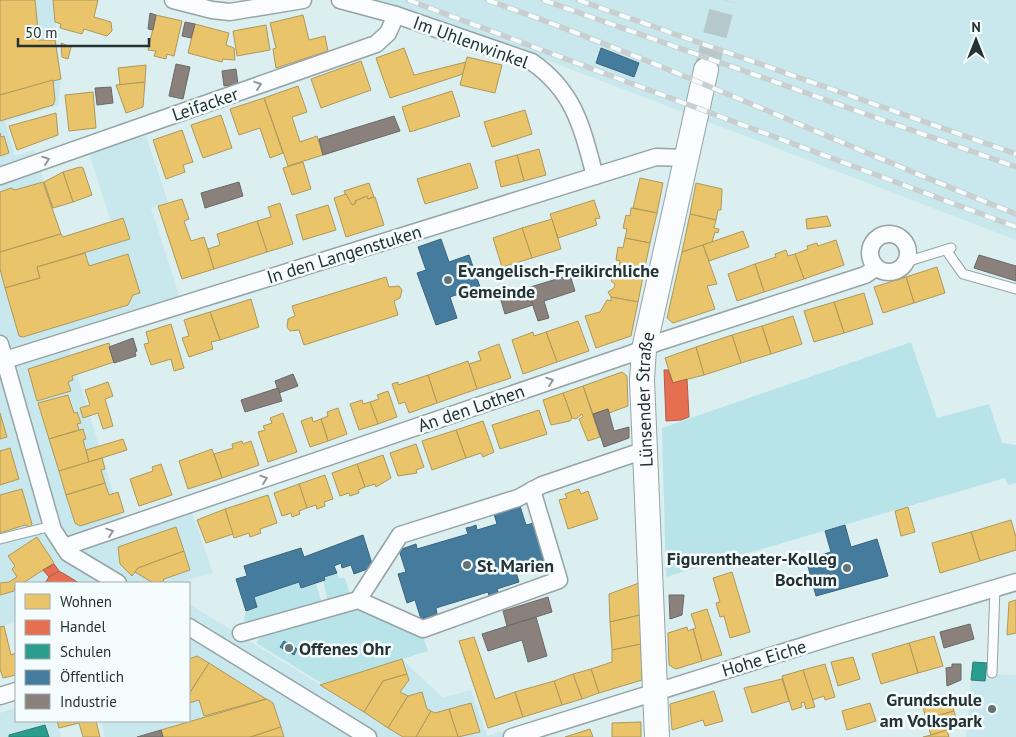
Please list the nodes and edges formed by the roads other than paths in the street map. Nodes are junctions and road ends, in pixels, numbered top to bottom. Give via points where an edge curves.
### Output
1 (173, 0) edge
2 (303, 0) edge
3 (340, 0) edge
4 (396, 15) junction
5 (706, 70) tunnel mouth
6 (685, 158) junction
7 (0, 176) edge
8 (595, 176) junction
9 (906, 262) junction
10 (876, 268) junction
11 (1016, 289) edge
12 (0, 344) edge
13 (644, 349) junction
14 (5, 360) junction
15 (645, 450) junction
16 (532, 490) junction
17 (52, 526) junction
18 (0, 539) edge
19 (64, 547) junction
20 (116, 582) edge
21 (1016, 582) edge
22 (995, 588) junction
23 (358, 600) junction
24 (190, 628) edge
25 (241, 633) dead end
26 (992, 673) dead end
27 (15, 691) edge
28 (655, 691) junction
29 (0, 696) edge
30 (368, 737) edge
31 (512, 737) edge
32 (657, 737) edge

1 - 2 street via 230,12
3 - 4 street, Im Uhlenwinkel
7 -> 4 street, Leifacker via 376,44 388,33
4 - 8 street, Im Uhlenwinkel via 532,62 544,71 556,81 574,106
5 - 6 street, Lünsender Straße
6 - 8 street, In den Langenstuken via 656,157
6 - 13 street, Lünsender Straße
8 - 14 street, In den Langenstuken
9 - 10 street, An den Lothen via 901,268 889,272
9 - 10 street via 906,244 896,235 883,234 872,242 869,255
9 - 11 lane via 949,249 963,274
10 - 13 street, An den Lothen via 865,275
12 - 14 street
13 - 15 street, Lünsender Straße
19 -> 13 street, An den Lothen
14 - 17 street
15 - 16 street
15 - 28 street, Lünsender Straße
16 - 23 street via 518,498 400,534
16 - 23 street via 559,580 423,629
17 - 18 lane
17 - 19 street
19 - 20 street via 68,553
21 - 22 street, Hohe Eiche
22 - 26 lane
22 - 28 street, Hohe Eiche
23 - 25 street
24 - 30 street
27 - 29 street
28 - 31 street, Hohe Eiche
28 - 32 street, Lünsender Straße

